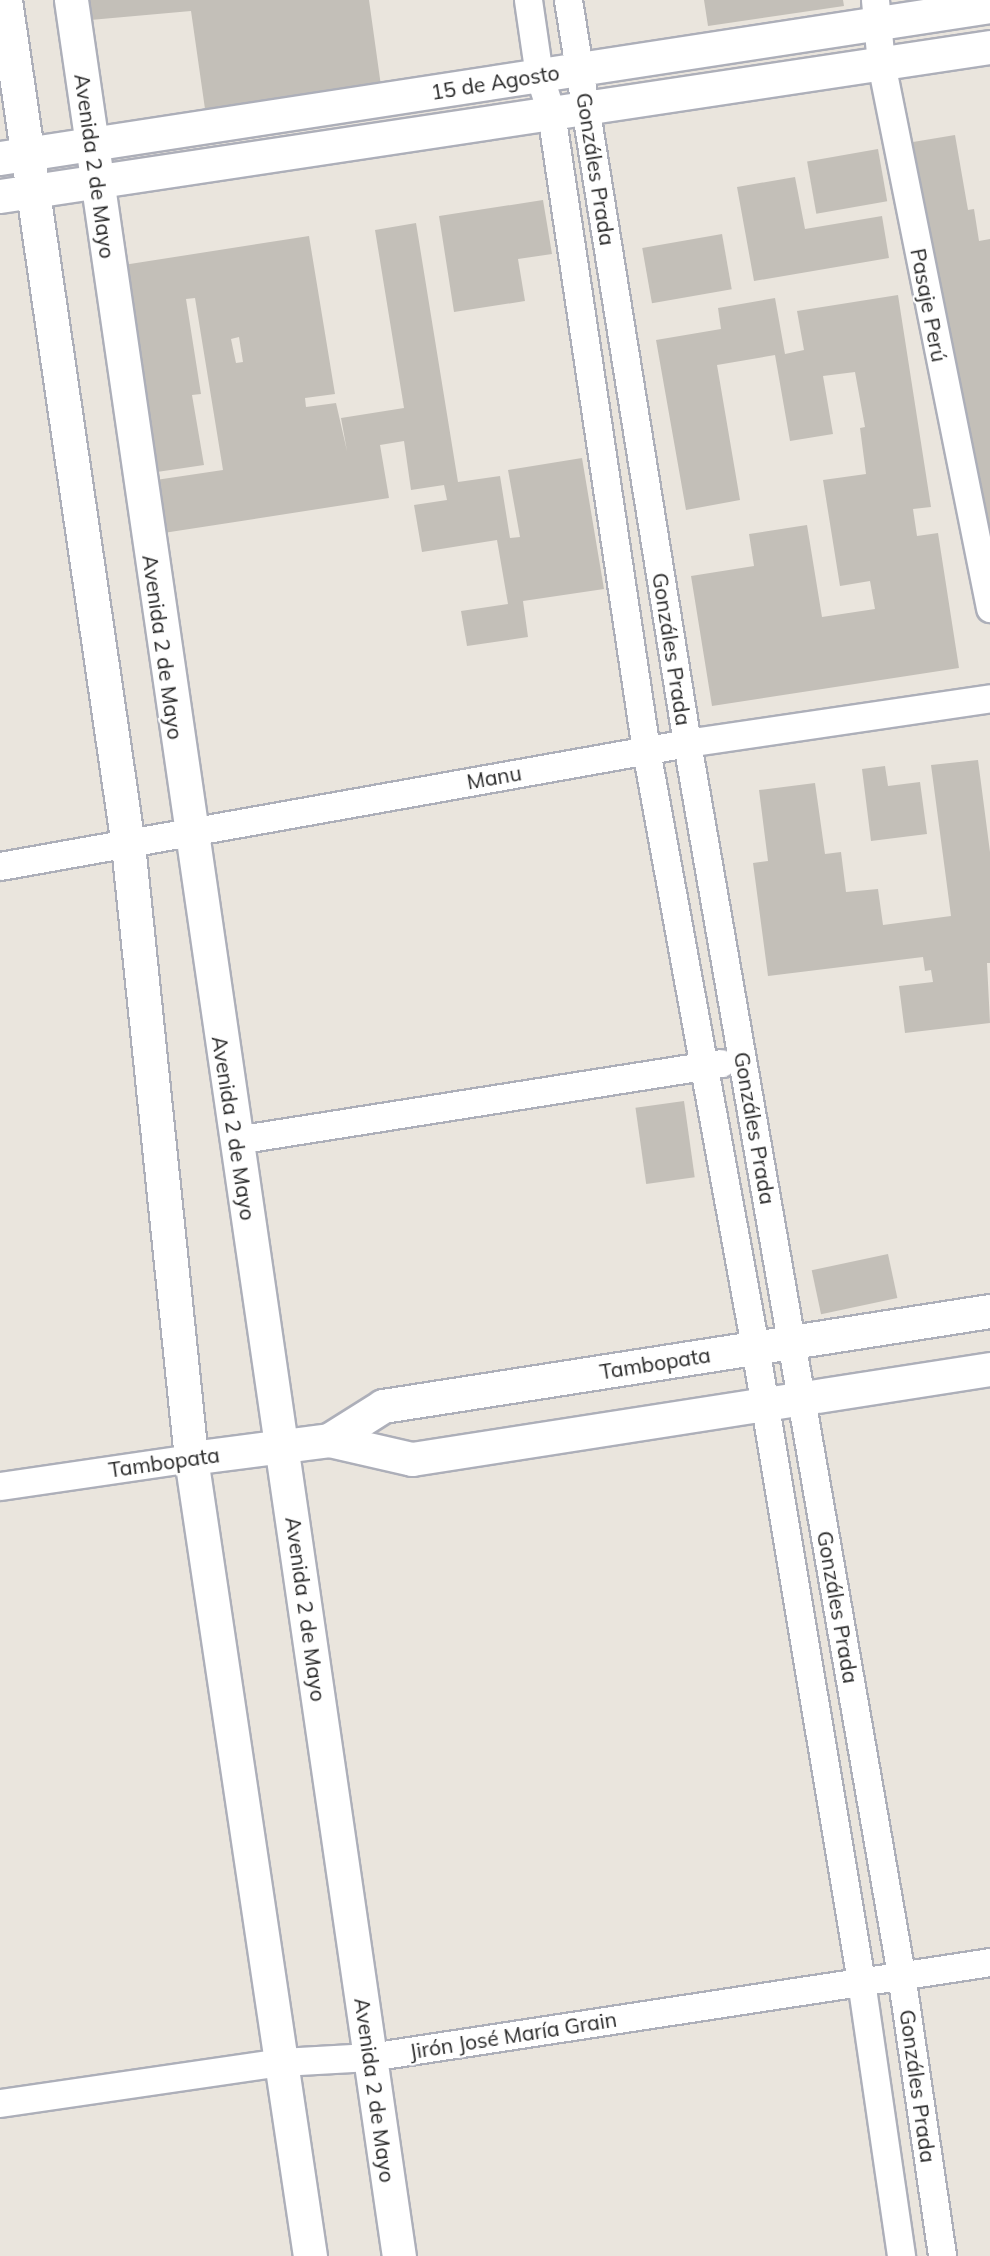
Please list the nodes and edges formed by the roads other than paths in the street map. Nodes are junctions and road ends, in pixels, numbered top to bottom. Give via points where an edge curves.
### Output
1 (5, 0) edge
2 (71, 0) edge
3 (528, 0) edge
4 (568, 0) edge
5 (990, 6) edge
6 (877, 11) edge
7 (990, 47) edge
8 (881, 63) junction
9 (578, 69) junction
10 (539, 75) junction
11 (586, 107) junction
12 (551, 113) junction
13 (93, 144) junction
14 (14, 156) edge
15 (97, 180) junction
16 (33, 190) junction
17 (0, 196) edge
18 (990, 608) edge
19 (990, 698) edge
20 (687, 743) junction
21 (646, 750) junction
22 (189, 832) junction
23 (128, 845) junction
24 (0, 866) edge
25 (743, 1061) junction
26 (703, 1065) junction
27 (236, 1140) junction
28 (990, 1311) edge
29 (792, 1340) junction
30 (755, 1347) junction
31 (990, 1369) edge
32 (802, 1398) junction
33 (764, 1404) junction
34 (329, 1440) junction
35 (282, 1445) junction
36 (191, 1458) junction
37 (0, 1486) edge
38 (990, 1962) edge
39 (902, 1974) junction
40 (861, 1981) junction
41 (370, 2057) junction
42 (281, 2062) junction
43 (0, 2103) edge
44 (310, 2256) edge
45 (399, 2256) edge
46 (901, 2256) edge
47 (942, 2256) edge

1 - 14 main road
2 - 13 main road, Avenida 2 de Mayo
3 - 10 street
4 - 9 street, Gonzáles Prada
5 - 6 main road, 15 de Agosto
6 - 8 street, Pasaje Perú
6 - 9 main road, 15 de Agosto
7 - 8 main road, 15 de Agosto
8 - 11 main road, 15 de Agosto
8 - 18 street, Pasaje Perú
9 - 10 main road, 15 de Agosto
9 - 11 street, Gonzáles Prada
10 - 12 street
10 - 13 main road, 15 de Agosto
11 - 12 main road, 15 de Agosto
11 - 20 street, Gonzáles Prada
12 - 15 main road, 15 de Agosto
12 - 21 street
13 - 14 main road, 15 de Agosto
13 - 15 main road, Avenida 2 de Mayo
14 - 16 main road
15 - 16 main road, 15 de Agosto
15 - 22 main road, Avenida 2 de Mayo
16 - 17 main road, 15 de Agosto
16 - 23 main road
19 - 20 street, Manu
20 - 21 street, Manu
20 - 25 street, Gonzáles Prada
21 - 22 street, Manu
21 - 26 street
22 - 23 street, Manu
22 - 27 main road, Avenida 2 de Mayo
23 - 24 street, Manu
23 - 36 main road
25 - 26 street
25 - 29 street, Gonzáles Prada
26 - 27 street
26 - 30 street
27 - 35 main road, Avenida 2 de Mayo
28 - 29 main road, Tambopata
29 - 30 main road, Tambopata
29 - 32 street, Gonzáles Prada
30 - 33 street
30 - 34 main road, Tambopata via 383,1406
31 - 32 main road, Tambopata
32 - 33 main road, Tambopata
32 - 39 street, Gonzáles Prada
33 - 34 main road, Tambopata via 412,1459
33 - 40 street
34 - 35 main road, Tambopata
35 - 36 main road, Tambopata
35 - 41 main road, Avenida 2 de Mayo
36 - 37 street, Tambopata
36 - 42 main road
38 - 39 street, Jirón José María Grain
39 - 40 street, Jirón José María Grain
39 - 47 street, Gonzáles Prada
40 - 41 street, Jirón José María Grain
40 - 46 street
41 - 42 street, Jirón José María Grain
41 - 45 main road, Avenida 2 de Mayo
42 - 43 street, Jirón José María Grain
42 - 44 main road

